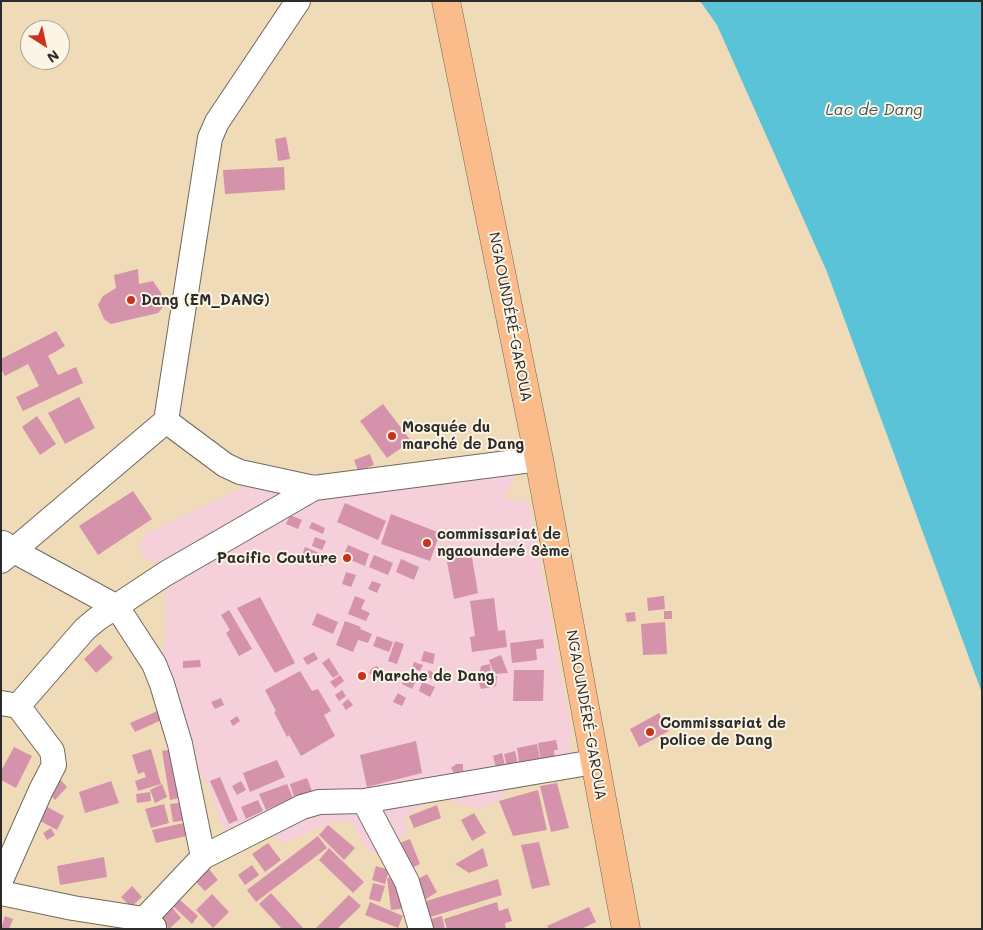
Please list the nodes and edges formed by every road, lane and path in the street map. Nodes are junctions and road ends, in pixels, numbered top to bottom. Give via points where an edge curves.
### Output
1 (298, 1) edge
2 (446, 1) edge
3 (166, 420) junction
4 (539, 460) junction
5 (314, 488) junction
6 (5, 551) edge
7 (117, 607) junction
8 (10, 705) edge
9 (594, 762) junction
10 (364, 801) junction
11 (203, 857) junction
12 (1, 880) edge
13 (1, 893) edge
14 (145, 925) edge
15 (421, 929) edge
16 (626, 929) edge

1 - 3 street via 217,122 210,138
2 - 4 highway, NGAOUNDÉRÉ-GAROUA
3 - 5 street via 225,465 240,472
3 - 6 street
4 - 5 street
4 - 9 highway, NGAOUNDÉRÉ-GAROUA
5 - 7 street via 166,574
6 - 7 street
7 - 8 street via 85,629
7 - 11 street via 154,664 162,684 180,744
8 - 12 street via 52,751 54,765
9 - 10 street
9 - 16 highway, NGAOUNDÉRÉ-GAROUA
10 - 11 street via 319,802 302,807
10 - 15 street via 407,882
11 - 14 street
13 - 14 street

